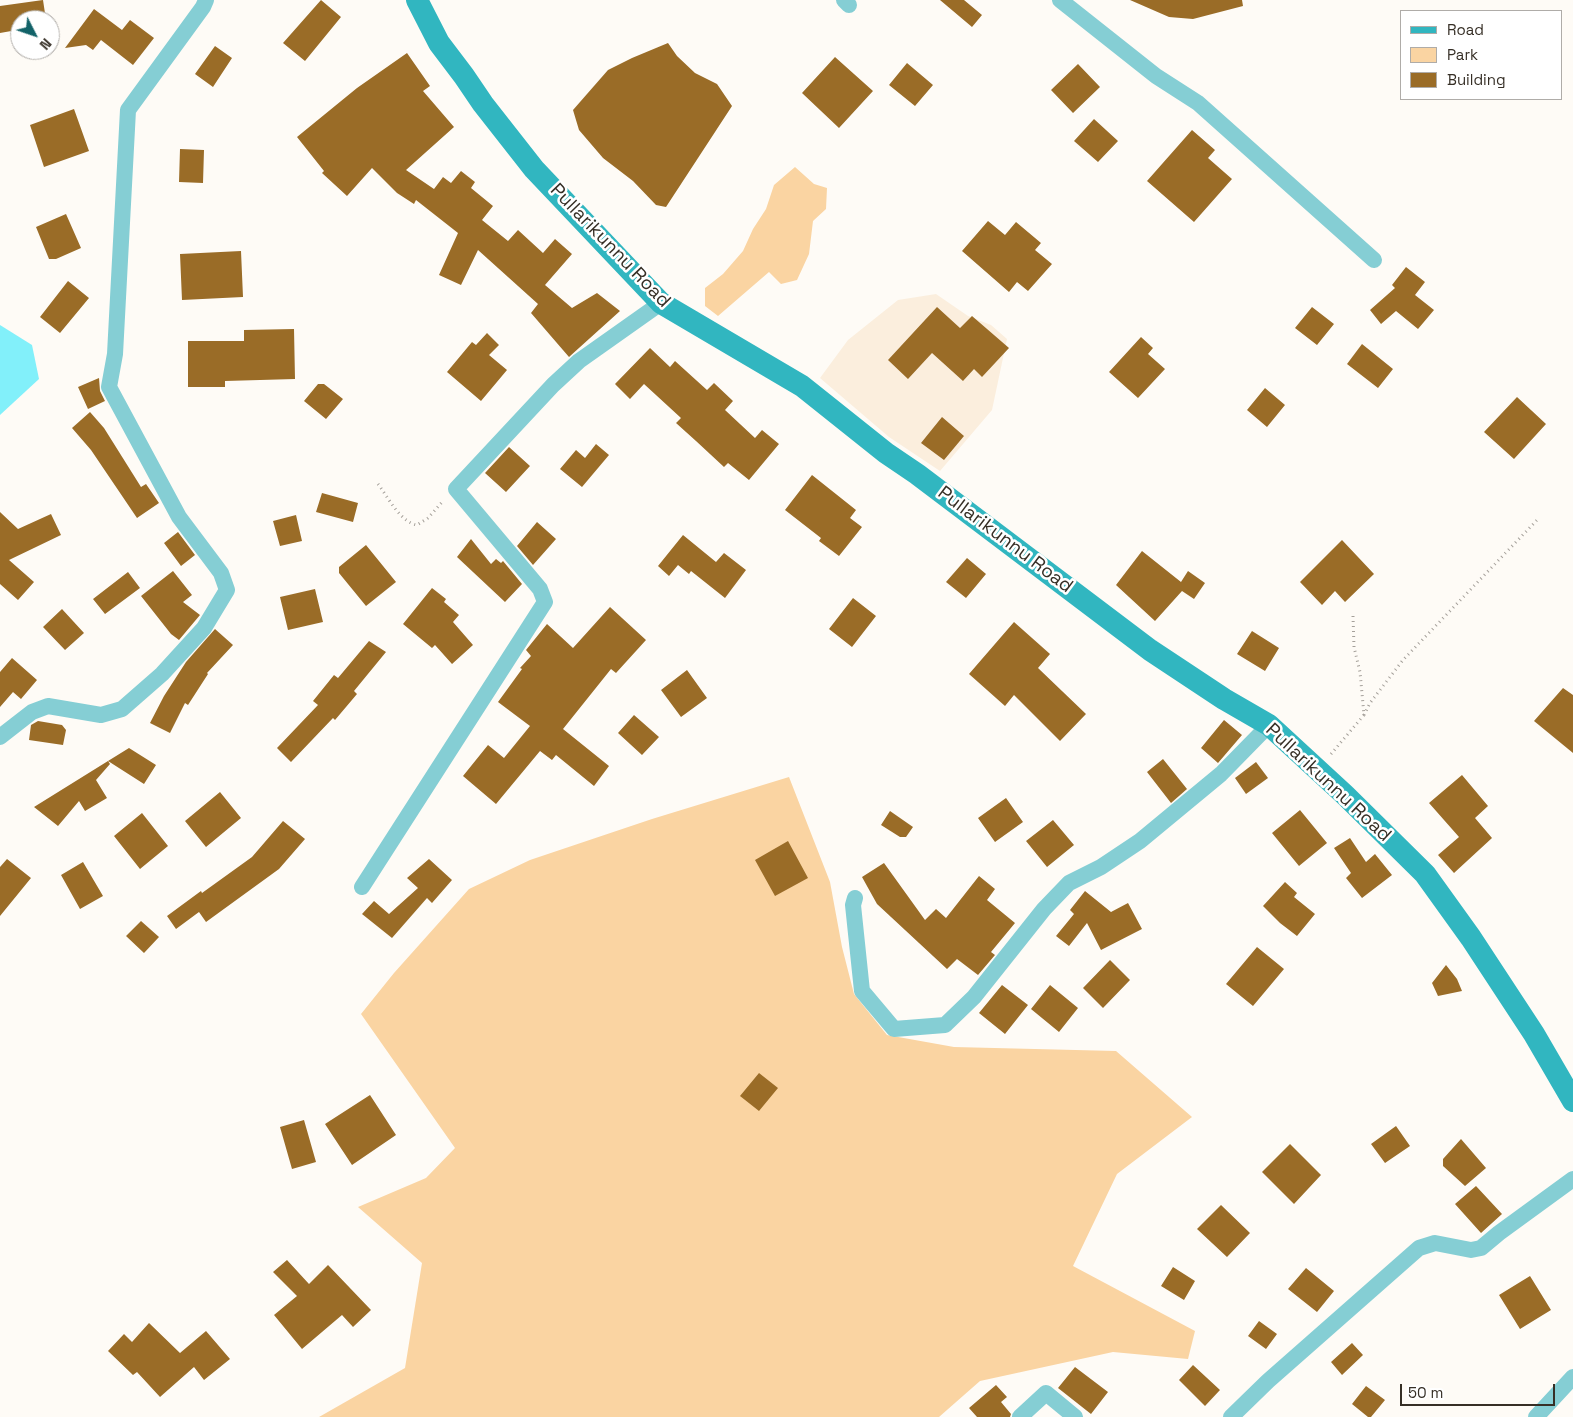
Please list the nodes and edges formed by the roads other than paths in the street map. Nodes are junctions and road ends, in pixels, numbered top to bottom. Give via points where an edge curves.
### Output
1 (206, 0) edge
2 (418, 0) edge
3 (1060, 0) edge
4 (1374, 260) dead end
5 (661, 303) junction
6 (1269, 725) junction
7 (0, 737) edge
8 (362, 887) dead end
9 (855, 898) dead end
10 (1573, 1101) edge
11 (1573, 1179) edge
12 (1573, 1377) edge
13 (1020, 1417) edge
14 (1075, 1417) edge
15 (1231, 1417) edge
16 (1536, 1417) edge

1 - 7 street via 128,110 115,354 109,387 179,517 220,573 227,590 204,628 162,674 122,709 101,715 48,706 32,712
2 - 5 main road, Pullarikunnu Road via 439,43 534,168
3 - 4 street via 1156,76 1198,103
5 - 6 main road, Pullarikunnu Road via 802,386 886,453 1150,650
5 - 8 street via 579,361 553,384 456,489 540,589 546,602
6 - 9 street via 1221,774 1140,841 1101,867 1069,883 1044,909 974,998 945,1025 894,1029 862,991 853,905
6 - 10 main road, Pullarikunnu Road via 1425,874 1534,1034
11 - 15 street via 1482,1248 1471,1250 1435,1243 1419,1248
12 - 16 street
13 - 14 street via 1046,1394

